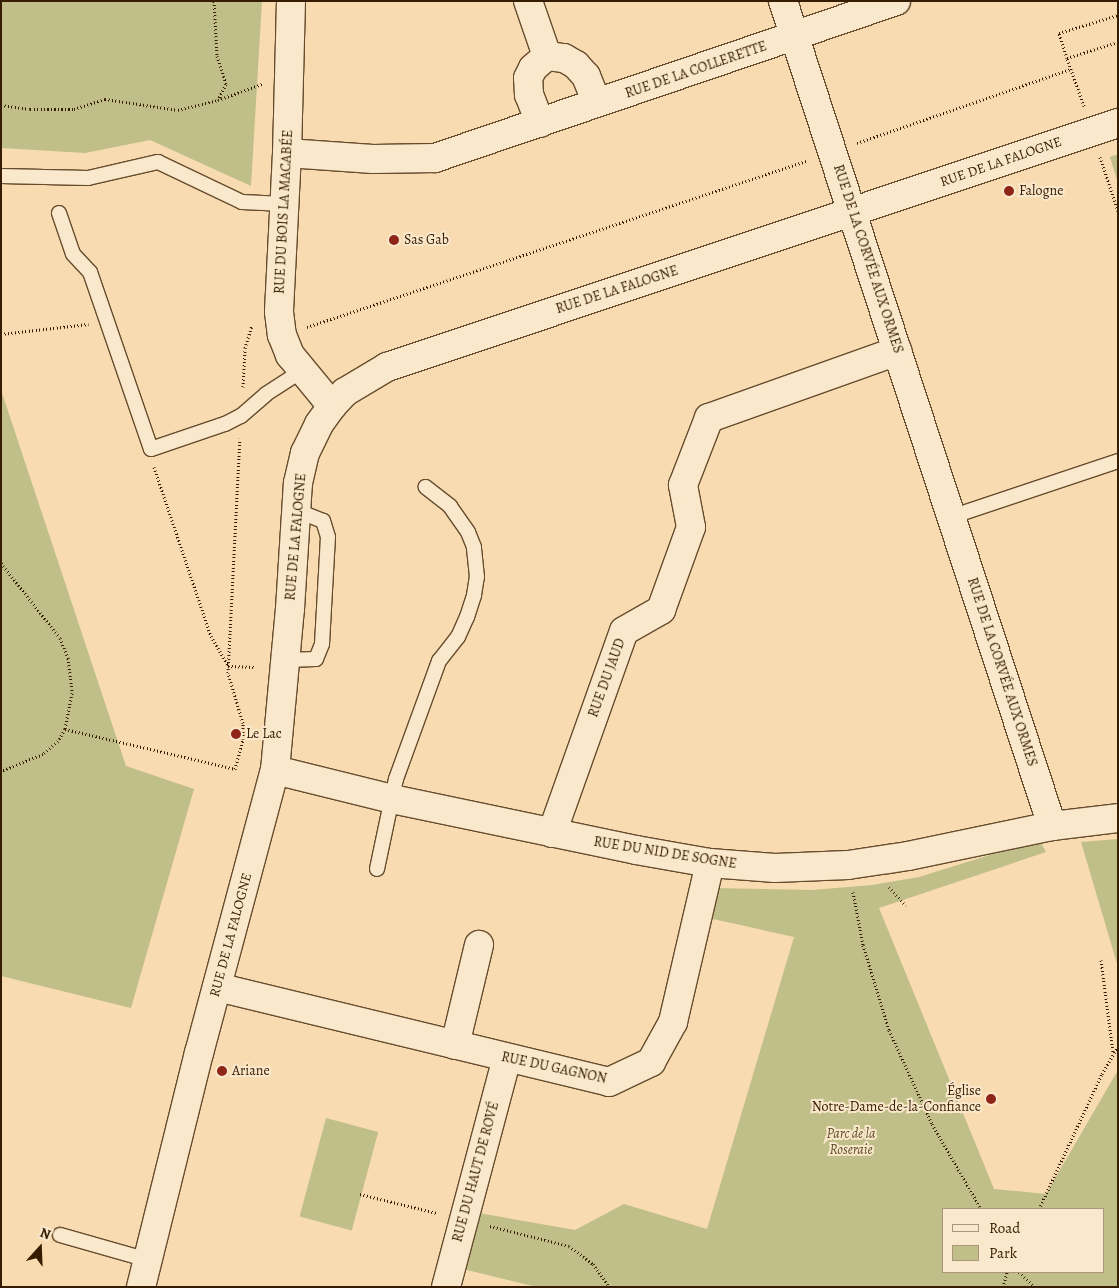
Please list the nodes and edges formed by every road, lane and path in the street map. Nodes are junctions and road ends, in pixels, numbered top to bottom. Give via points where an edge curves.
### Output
1 (214, 1) edge
2 (291, 1) edge
3 (528, 1) edge
4 (784, 1) edge
5 (896, 1) edge
6 (1118, 15) edge
7 (796, 36) junction
8 (1118, 42) edge
9 (547, 56) junction
10 (1067, 58) junction
11 (1071, 70) junction
12 (268, 82) dead end
13 (218, 100) junction
14 (597, 103) junction
15 (1, 105) edge
16 (540, 123) junction
17 (1118, 123) edge
18 (1092, 131) junction
19 (833, 152) junction
20 (287, 153) junction
21 (1, 176) edge
22 (284, 204) junction
23 (1118, 211) edge
24 (851, 212) junction
25 (59, 213) dead end
26 (253, 321) dead end
27 (107, 322) junction
28 (1, 334) edge
29 (282, 335) junction
30 (897, 351) junction
31 (303, 370) junction
32 (332, 406) junction
33 (241, 416) junction
34 (151, 449) junction
35 (1118, 461) edge
36 (426, 487) dead end
37 (951, 517) junction
38 (1, 563) edge
39 (228, 666) junction
40 (255, 667) dead end
41 (65, 728) junction
42 (275, 770) junction
43 (1, 771) edge
44 (392, 799) junction
45 (1118, 818) edge
46 (1052, 826) junction
47 (552, 833) junction
48 (710, 864) junction
49 (377, 869) dead end
50 (853, 891) dead end
51 (479, 945) dead end
52 (1101, 960) dead end
53 (216, 987) junction
54 (455, 1045) junction
55 (1118, 1046) edge
56 (1116, 1051) edge
57 (507, 1058) junction
58 (980, 1208) edge
59 (1039, 1208) edge
60 (60, 1235) dead end
61 (148, 1260) junction
62 (1007, 1273) edge
63 (1021, 1273) edge
64 (142, 1287) edge
65 (446, 1287) edge
66 (688, 1287) edge
67 (723, 1287) edge
68 (1003, 1287) edge
69 (1035, 1287) edge

1 - 13 path via 217,56 226,84
2 - 20 street, RUE DU BOIS LA MACABÉE
3 - 9 street
4 - 7 street, RUE DE LA CORVÉE AUX ORMES
5 - 7 street, RUE DE LA COLLERETTE
6 - 10 path via 1059,34
7 - 14 street, RUE DE LA COLLERETTE
7 - 19 street, RUE DE LA CORVÉE AUX ORMES
8 - 10 path
9 - 14 street via 564,58 576,65 586,76
9 - 16 street via 533,68 528,78 529,95
10 - 11 path
11 - 18 path
11 - 19 path
12 - 13 path
13 - 15 path via 178,110 105,99 74,109
14 - 16 street, RUE DE LA COLLERETTE
16 - 20 street, RUE DE LA COLLERETTE via 435,158 373,159
17 - 18 street, RUE DE LA FALOGNE
18 - 23 path
18 - 24 street, RUE DE LA FALOGNE
19 - 24 street, RUE DE LA CORVÉE AUX ORMES
19 - 29 path
20 - 22 street, RUE DU BOIS LA MACABÉE
21 - 22 lane via 88,178 158,162 242,202
22 - 29 street, RUE DU BOIS LA MACABÉE via 279,312
24 - 30 street, RUE DE LA CORVÉE AUX ORMES
24 - 32 street, RUE DE LA FALOGNE via 387,367 345,392
25 - 27 lane via 73,254 90,272
26 - 33 path via 246,348
27 - 28 path
27 - 34 lane
29 - 31 street, RUE DU BOIS LA MACABÉE via 290,355
30 - 37 street, RUE DE LA CORVÉE AUX ORMES
30 - 47 street, RUE DU JAUD via 709,418 683,485 691,527 662,610 624,631
31 - 32 street, RUE DU BOIS LA MACABÉE
31 - 33 lane via 266,394
32 - 42 street, RUE DE LA FALOGNE via 305,453 298,483
33 - 34 lane
33 - 39 path
34 - 39 path via 153,465 211,636
35 - 37 lane
36 - 44 lane via 450,506 468,532 474,547 477,576 474,595 458,637 439,662 396,779
37 - 46 street, RUE DE LA CORVÉE AUX ORMES
38 - 41 path via 66,648 72,693
39 - 40 path
39 - 41 path via 243,723 244,739 235,769
41 - 43 path via 44,754
42 - 44 street, RUE DU NID DE SOGNE
42 - 53 street, RUE DE LA FALOGNE
44 - 47 street, RUE DU NID DE SOGNE
44 - 49 lane
45 - 46 street, RUE DU NID DE SOGNE
46 - 48 street, RUE DU NID DE SOGNE via 848,866 775,868
47 - 48 street, RUE DU NID DE SOGNE
48 - 57 street, RUE DU GAGNON via 673,1022 651,1062 609,1082
50 - 58 path via 863,945 889,1030 932,1124
51 - 54 street
52 - 56 path
53 - 54 street, RUE DU GAGNON
53 - 61 street, RUE DE LA FALOGNE
54 - 57 street, RUE DU GAGNON
55 - 56 path
56 - 59 path
57 - 65 street, RUE DU HAUT DE ROVÉ
60 - 61 lane
61 - 64 street, RUE DE LA FALOGNE
62 - 68 path
63 - 69 path
66 - 67 path

